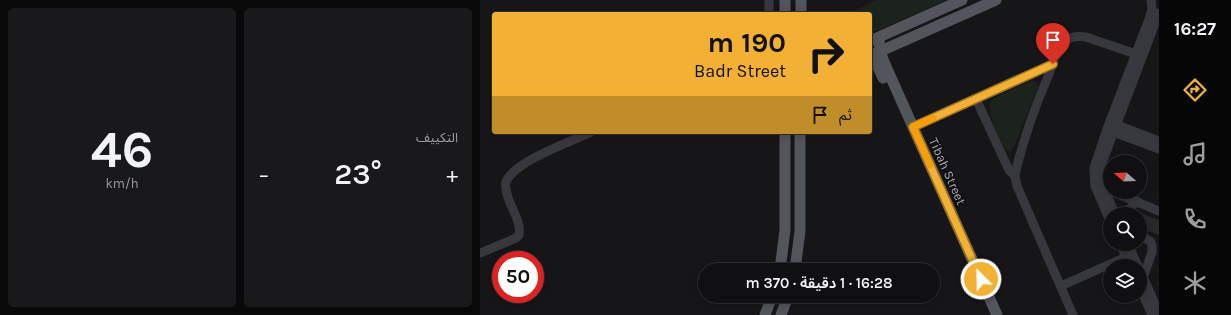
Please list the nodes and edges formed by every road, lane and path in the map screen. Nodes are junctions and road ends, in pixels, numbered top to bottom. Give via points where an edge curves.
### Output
1 (769, 0) edge
2 (785, 0) edge
3 (802, 0) edge
4 (962, 0) edge
5 (996, 0) edge
6 (1151, 0) edge
7 (769, 12) edge
8 (785, 12) edge
9 (801, 12) edge
10 (1159, 13) edge
11 (875, 39) edge
12 (873, 54) edge
13 (1136, 54) junction
14 (1053, 64) junction
15 (976, 99) junction
16 (913, 127) junction
17 (1112, 127) junction
18 (586, 134) edge
19 (785, 134) edge
20 (800, 134) edge
21 (1159, 141) edge
22 (1159, 149) edge
23 (1104, 155) edge
24 (1103, 161) edge
25 (1018, 179) junction
26 (1103, 182) edge
27 (1132, 199) edge
28 (1137, 201) junction
29 (1104, 207) edge
30 (1131, 207) edge
31 (1159, 211) edge
32 (1147, 240) edge
33 (480, 253) edge
34 (781, 263) edge
35 (796, 263) edge
36 (970, 263) junction
37 (1147, 263) edge
38 (1103, 271) edge
39 (1147, 285) edge
40 (1060, 286) junction
41 (769, 303) edge
42 (785, 303) edge
43 (1147, 303) edge
44 (1159, 313) edge
45 (765, 315) edge
46 (781, 315) edge
47 (989, 315) edge
48 (997, 315) edge
49 (1073, 315) edge
50 (1152, 315) edge

1 - 7 street
2 - 8 main road
3 - 9 main road
4 - 11 main road
5 - 12 main road
6 - 13 street via 1151,14
10 - 17 street
11 - 12 main road, Tibah Street
12 - 16 main road, Tibah Street via 884,62
12 - 36 main road, Tibah Street
13 - 14 street via 1086,36 1077,36 1062,45
13 - 17 street
14 - 15 street
14 - 25 street via 1018,162
15 - 16 street
15 - 25 street via 1009,170
16 - 36 main road, Tibah Street
17 - 21 street
17 - 22 street
17 - 23 street
17 - 29 street via 1095,162 1097,191
18 - 33 street via 532,158 510,176 506,184 507,194 519,227 519,235
19 - 34 main road via 785,230
20 - 35 main road via 800,231
24 - 26 street
25 - 40 street
27 - 28 street
28 - 30 street
28 - 31 street
32 - 37 street via 1153,249
36 - 47 main road, Tibah Street
36 - 48 main road, Tibah Street
38 - 40 street
39 - 44 street
40 - 49 street
41 - 45 main road
42 - 46 main road
43 - 50 street

